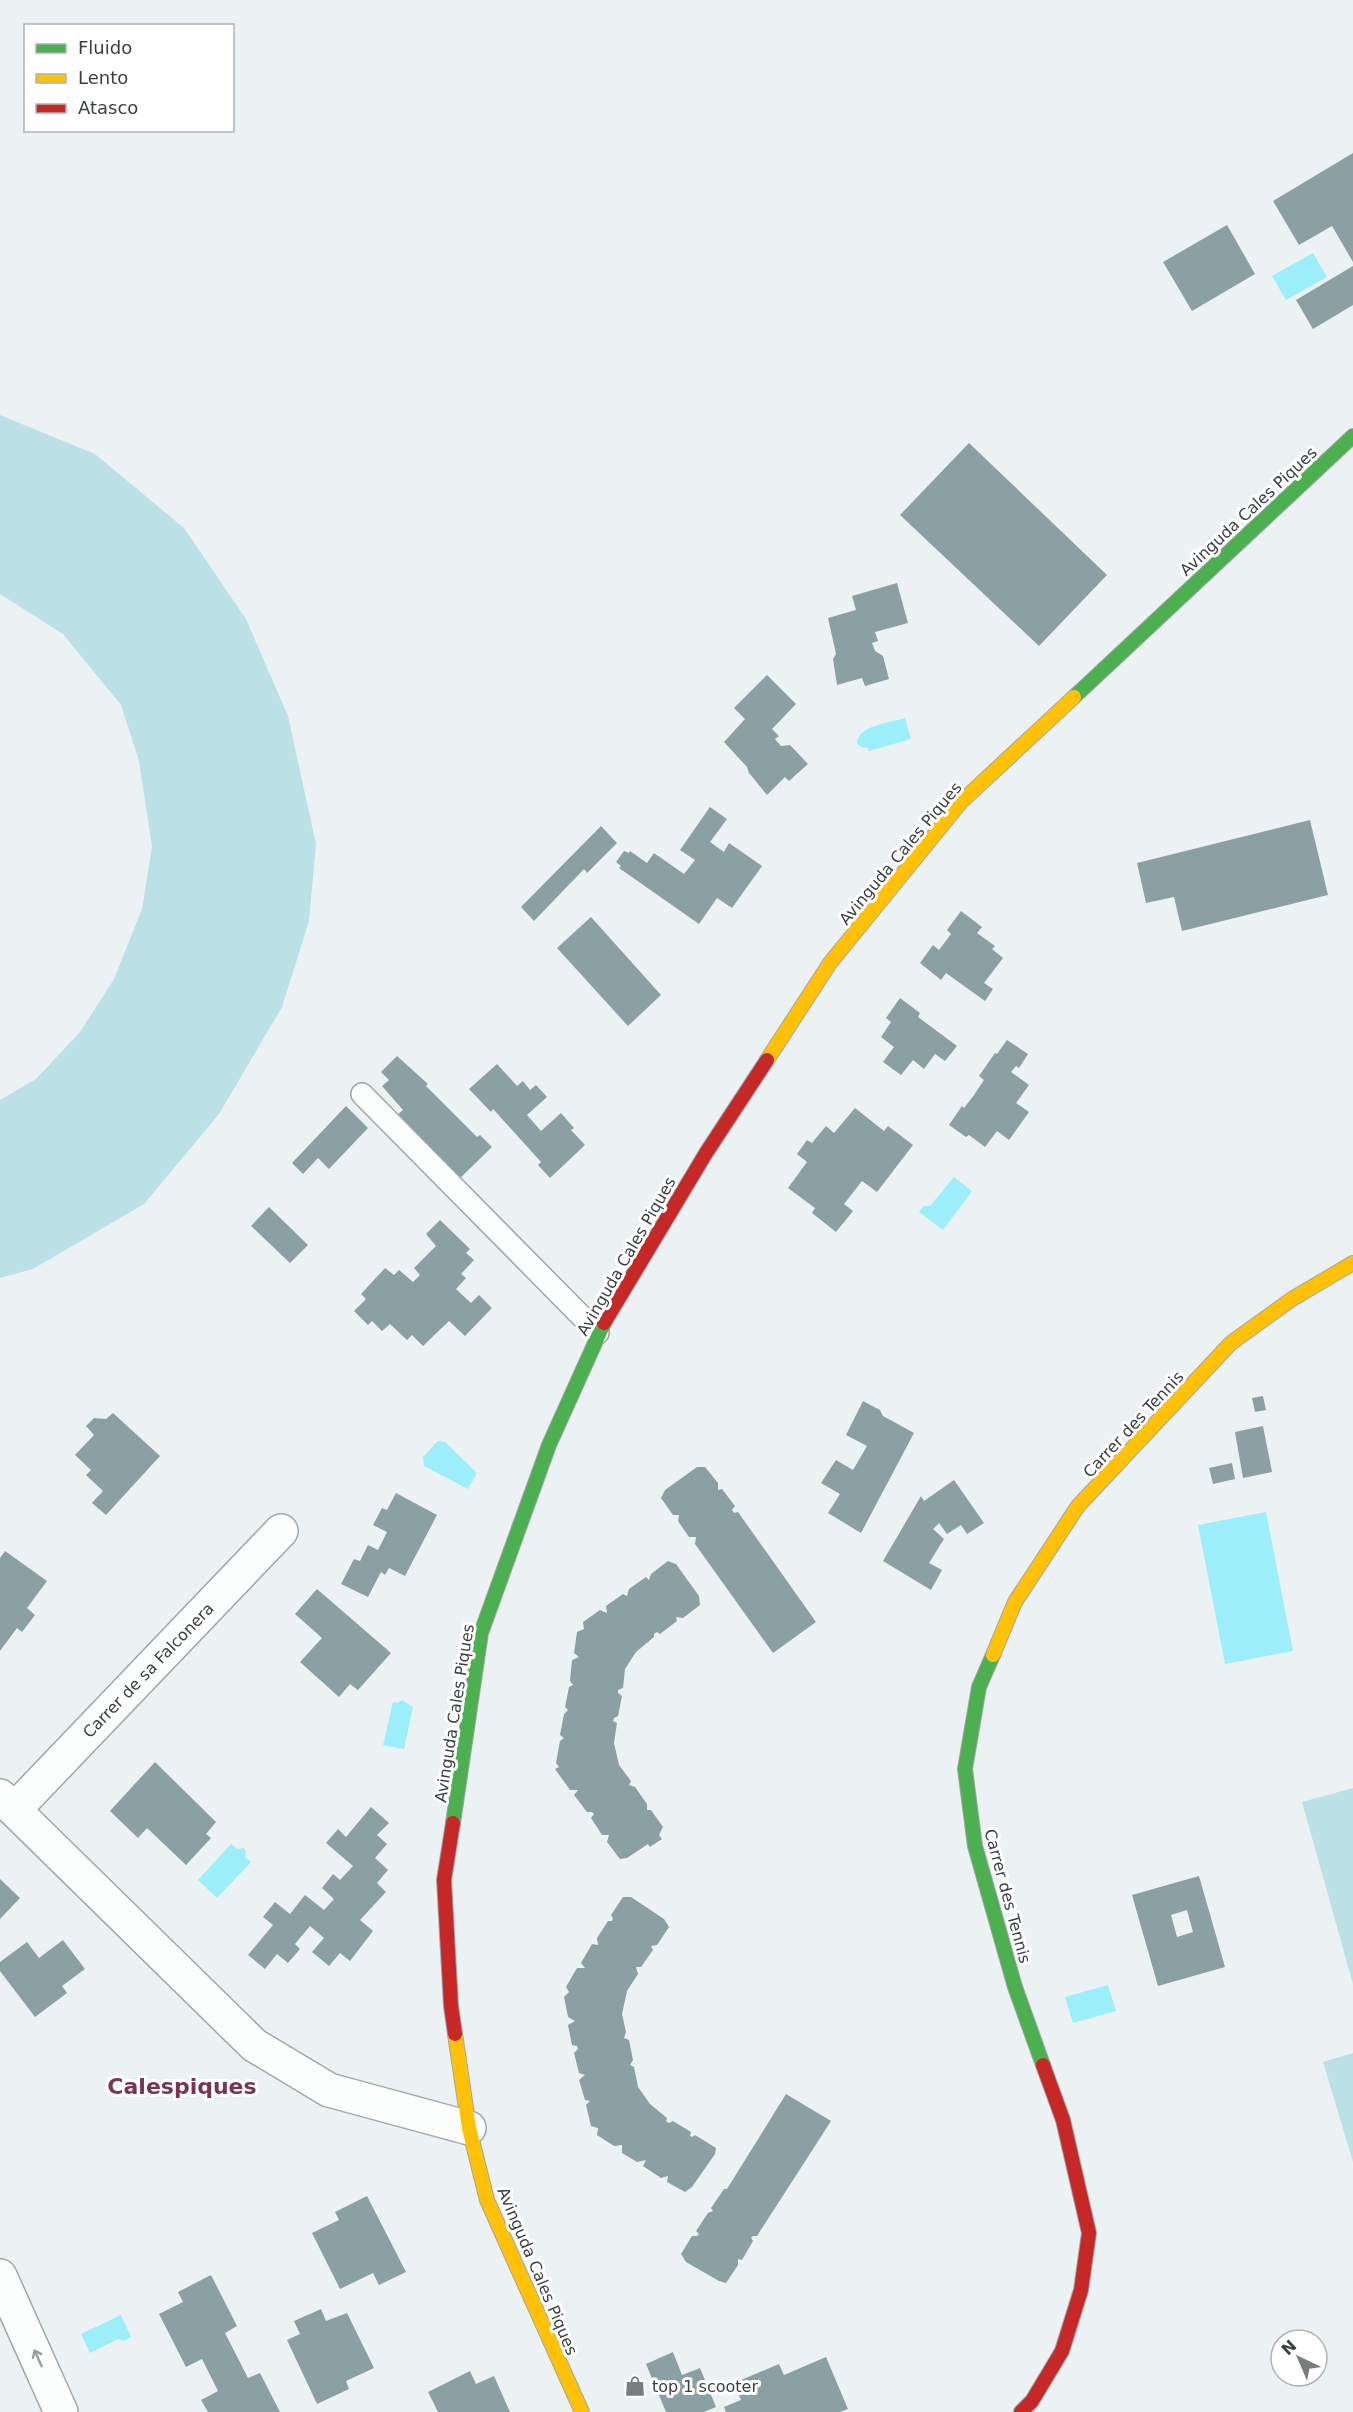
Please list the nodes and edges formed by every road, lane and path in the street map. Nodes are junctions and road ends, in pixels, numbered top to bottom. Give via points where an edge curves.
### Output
1 (1353, 436) edge
2 (362, 1094) dead end
3 (1353, 1263) edge
4 (598, 1333) junction
5 (281, 1531) dead end
6 (8, 1803) edge
7 (469, 2128) junction
8 (0, 2276) edge
9 (61, 2412) edge
10 (582, 2412) edge
11 (1021, 2412) edge

1 - 4 street, Avinguda Cales Piques via 960,802 830,963 706,1154
2 - 4 lane
3 - 11 street, Carrer des Tennis via 1292,1299 1231,1343 1078,1506 1015,1602 979,1687 965,1769 975,1846 1015,1987 1063,2120 1089,2233 1081,2290 1062,2351
4 - 7 street, Avinguda Cales Piques via 549,1445 480,1633 444,1880 451,2006
5 - 6 street, Carrer de sa Falconera
6 - 7 street via 254,2045 329,2090
7 - 10 street, Avinguda Cales Piques via 487,2200
9 -> 8 street

